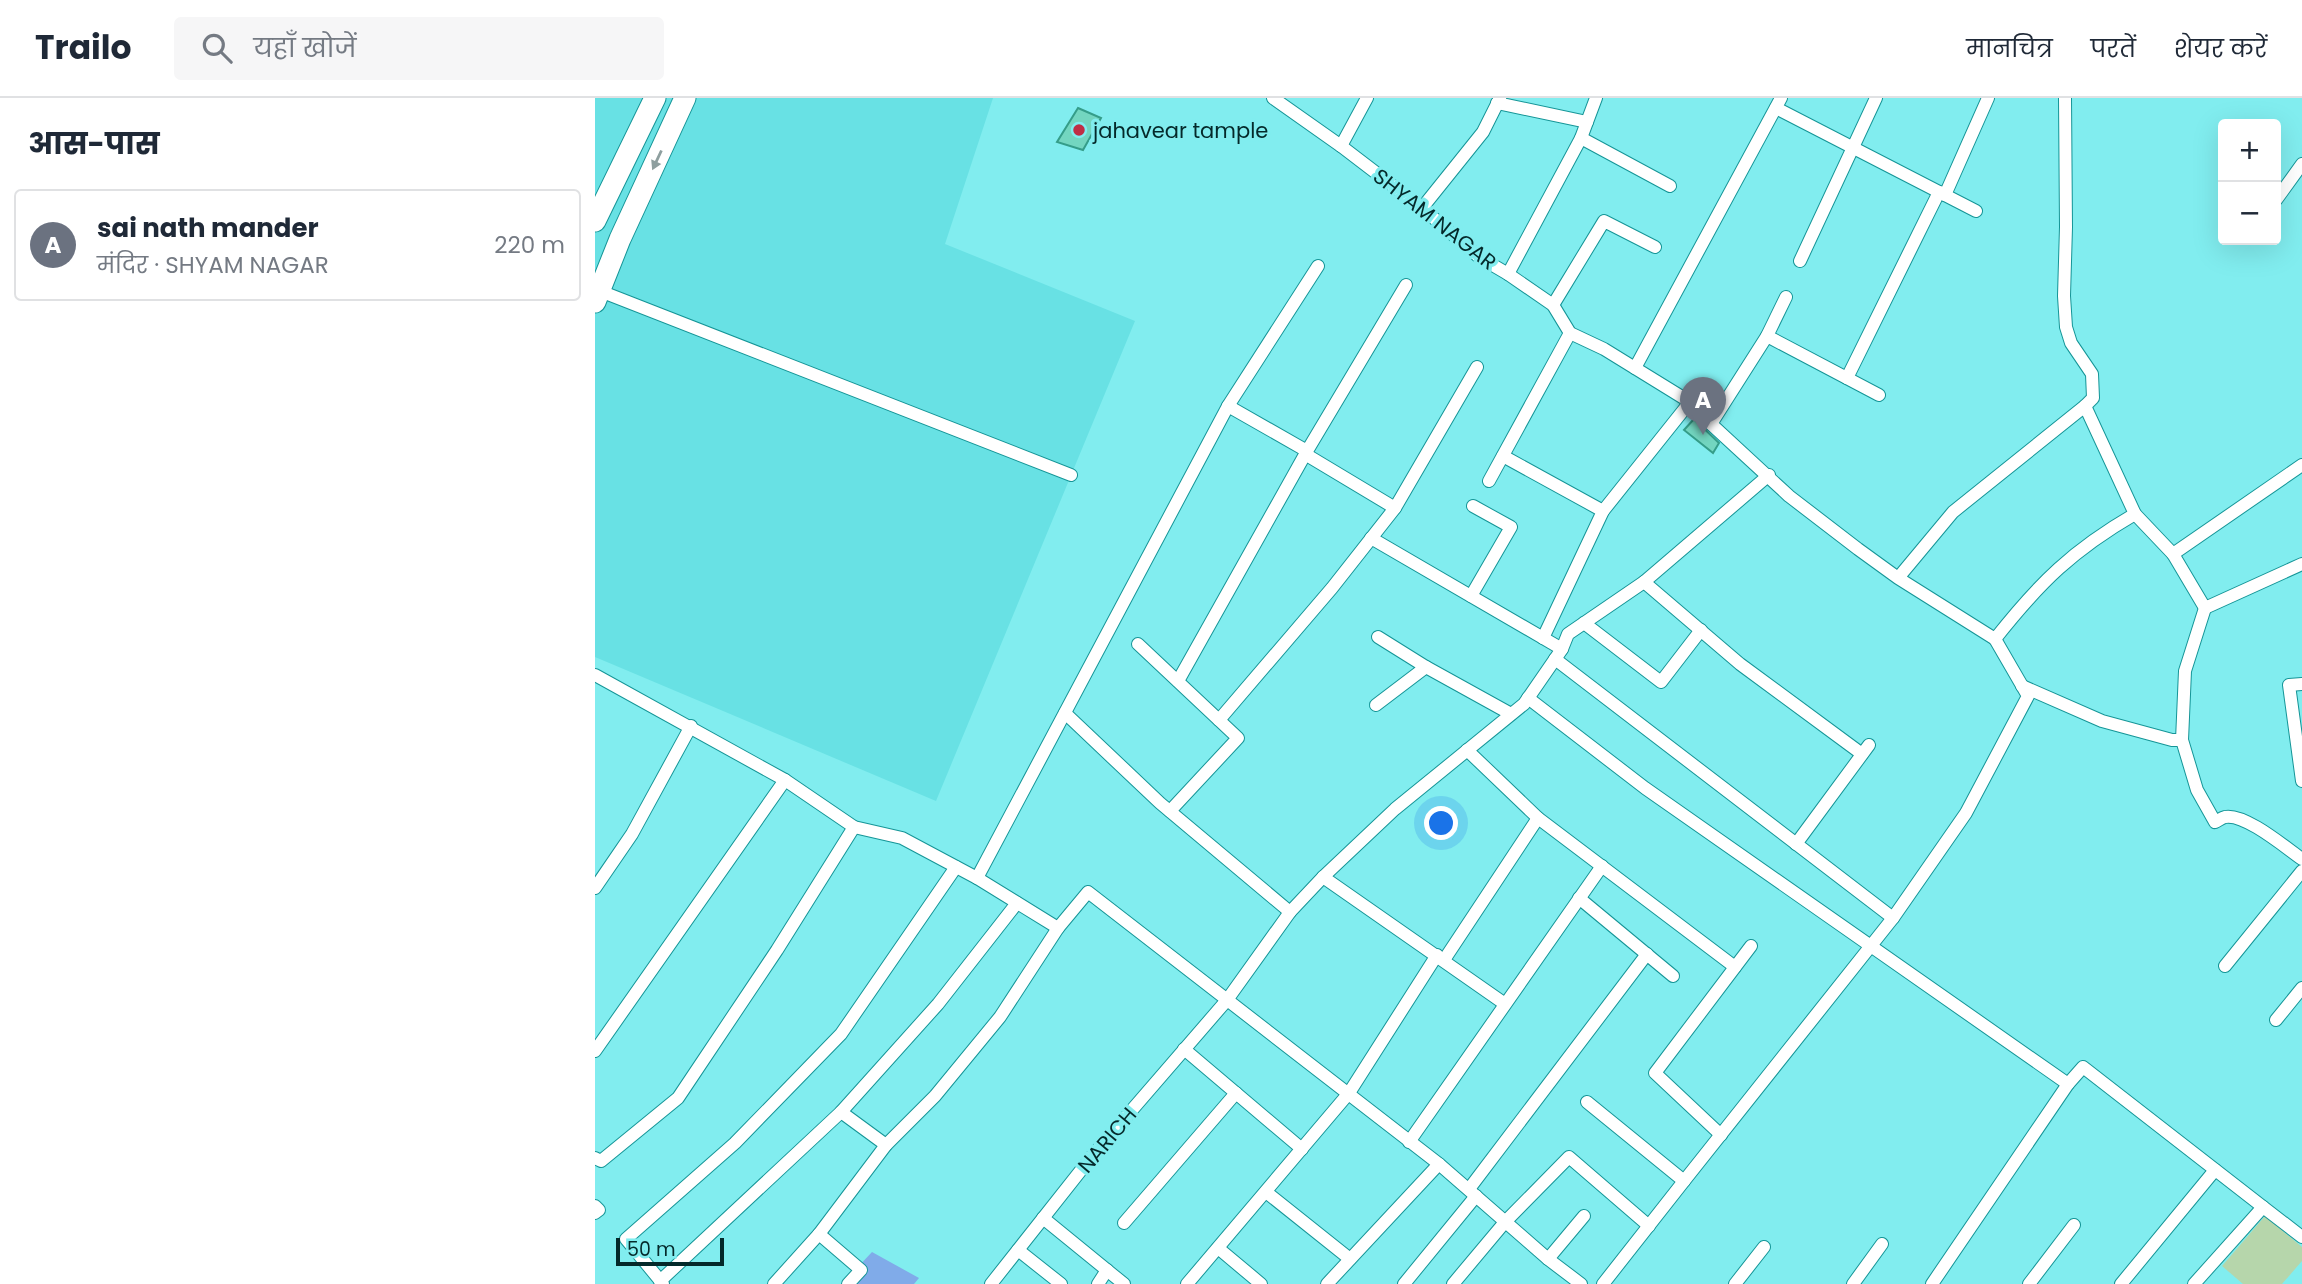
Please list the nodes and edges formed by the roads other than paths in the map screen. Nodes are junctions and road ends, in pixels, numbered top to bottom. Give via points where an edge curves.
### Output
1 (655, 98) edge
2 (685, 98) edge
3 (1273, 98) edge
4 (1367, 98) edge
5 (1596, 98) edge
6 (1876, 98) edge
7 (1988, 98) edge
8 (2065, 98) edge
9 (1498, 100) edge
10 (1779, 103) edge
11 (1587, 122) junction
12 (1581, 138) junction
13 (1341, 146) junction
14 (1853, 148) junction
15 (2302, 164) edge
16 (1670, 186) dead end
17 (2281, 193) edge
18 (1942, 194) junction
19 (1422, 208) junction
20 (1976, 211) dead end
21 (595, 221) edge
22 (1655, 247) dead end
23 (1800, 261) dead end
24 (1318, 266) dead end
25 (1508, 274) junction
26 (1406, 285) dead end
27 (597, 297) edge
28 (1786, 297) dead end
29 (1553, 305) junction
30 (1570, 333) junction
31 (1766, 336) junction
32 (1477, 367) dead end
33 (1635, 368) junction
34 (1847, 378) junction
35 (1879, 395) dead end
36 (1690, 402) junction
37 (1228, 406) junction
38 (2085, 406) junction
39 (1711, 424) junction
40 (1306, 453) junction
41 (1503, 456) junction
42 (2302, 465) edge
43 (1071, 475) dead end
44 (1769, 475) junction
45 (1489, 481) dead end
46 (1473, 506) dead end
47 (1395, 508) junction
48 (1603, 511) junction
49 (2135, 514) junction
50 (1371, 538) junction
51 (2173, 554) junction
52 (2302, 564) edge
53 (1898, 578) junction
54 (1644, 582) junction
55 (1471, 596) junction
56 (2205, 608) junction
57 (1584, 623) junction
58 (1701, 630) junction
59 (1378, 637) dead end
60 (1543, 638) junction
61 (1995, 639) junction
62 (1138, 644) dead end
63 (1558, 654) junction
64 (1426, 667) junction
65 (595, 675) edge
66 (1178, 681) junction
67 (2302, 684) edge
68 (2022, 686) junction
69 (1528, 698) junction
70 (1376, 705) dead end
71 (1065, 713) junction
72 (1511, 714) junction
73 (1219, 720) junction
74 (691, 726) junction
75 (2182, 740) junction
76 (1467, 750) junction
77 (785, 780) junction
78 (2302, 781) edge
79 (1170, 811) junction
80 (1538, 818) junction
81 (854, 827) junction
82 (1796, 844) junction
83 (2302, 859) edge
84 (1602, 866) junction
85 (956, 867) junction
86 (2302, 870) edge
87 (1323, 877) junction
88 (977, 878) junction
89 (595, 888) edge
90 (1580, 898) junction
91 (1017, 902) junction
92 (1290, 912) junction
93 (1893, 918) junction
94 (1058, 928) junction
95 (1751, 946) dead end
96 (1870, 947) junction
97 (1647, 954) junction
98 (1440, 957) junction
99 (1735, 967) junction
100 (2225, 967) dead end
101 (1674, 976) dead end
102 (2301, 990) edge
103 (1227, 1000) junction
104 (1505, 1004) junction
105 (2276, 1020) dead end
106 (1184, 1049) junction
107 (595, 1051) edge
108 (2068, 1084) junction
109 (1236, 1093) junction
110 (1349, 1093) junction
111 (1587, 1102) dead end
112 (841, 1112) junction
113 (1721, 1135) junction
114 (1409, 1142) junction
115 (886, 1145) junction
116 (1302, 1149) junction
117 (597, 1161) edge
118 (1439, 1164) junction
119 (2215, 1170) junction
120 (1684, 1181) junction
121 (1266, 1192) junction
122 (1473, 1192) junction
123 (595, 1206) edge
124 (2263, 1207) junction
125 (595, 1213) edge
126 (1584, 1216) dead end
127 (1043, 1218) junction
128 (1504, 1222) junction
129 (1124, 1223) dead end
130 (2074, 1225) dead end
131 (1649, 1226) junction
132 (819, 1234) junction
133 (2302, 1237) edge
134 (1882, 1244) dead end
135 (1764, 1247) dead end
136 (1218, 1248) junction
137 (1018, 1251) junction
138 (1548, 1258) junction
139 (1350, 1259) junction
140 (1107, 1270) junction
141 (995, 1279) edge
142 (662, 1282) edge
143 (1576, 1283) edge
144 (774, 1284) edge
145 (848, 1284) edge
146 (1011, 1284) edge
147 (1061, 1284) edge
148 (1098, 1284) edge
149 (1124, 1284) edge
150 (1188, 1284) edge
151 (1261, 1284) edge
152 (1327, 1284) edge
153 (1404, 1284) edge
154 (1453, 1284) edge
155 (1603, 1284) edge
156 (1735, 1284) edge
157 (1853, 1284) edge
158 (1932, 1284) edge
159 (2029, 1284) edge
160 (2121, 1284) edge
161 (2194, 1284) edge

1 - 21 highway
2 -> 27 highway
3 - 13 street, SHYAM NAGAR
4 - 13 street
5 - 11 street
6 - 14 street
7 - 18 street
8 - 38 street via 2066,327 2092,374 2093,398
9 - 11 street
9 - 19 street via 1483,132
10 - 14 street
10 - 33 street
11 - 12 street
12 - 16 street
12 - 25 street
13 - 19 street, SHYAM NAGAR
14 - 18 street
14 - 23 street
15 - 17 street
18 - 20 street
18 - 34 street
19 - 25 street, SHYAM NAGAR via 1479,257
22 - 29 street via 1604,221
24 - 37 street
25 - 29 street, SHYAM NAGAR
26 - 40 street
27 - 43 street
28 - 31 street
29 - 30 street, SHYAM NAGAR
30 - 33 street
30 - 41 street
31 - 34 street
31 - 39 street
32 - 47 street
33 - 36 street
34 - 35 street
36 - 39 street
36 - 48 street
37 - 40 street
37 - 71 street
38 - 49 street
38 - 53 street via 1953,512
39 - 44 street
40 - 47 street
40 - 66 street
41 - 45 street
41 - 48 street
42 - 51 street
44 - 53 street via 1789,496
44 - 54 street, NARICH
46 - 55 street via 1511,527
47 - 50 street
48 - 60 street
49 - 51 street
49 - 61 street via 2061,564
50 - 55 street
50 - 73 street
51 - 56 street
52 - 56 street
53 - 61 street
54 - 57 street, NARICH
54 - 58 street
55 - 60 street
56 - 75 street via 2185,671
57 - 58 street via 1661,682
57 - 63 street, NARICH via 1568,634
58 - 82 street via 1740,664 1866,749
59 - 64 street
60 - 63 street
61 - 68 street
62 - 66 street
63 - 69 street, NARICH
63 - 82 street
64 - 70 street
64 - 72 street
65 - 74 street
66 - 73 street
67 - 78 street via 2289,685
68 - 75 street via 2102,721
68 - 93 street via 2028,696 1966,813
69 - 72 street, NARICH
69 - 96 street via 1645,788
71 - 79 street
71 - 88 street
72 - 76 street, NARICH
73 - 79 street via 1238,738
74 - 77 street
74 - 89 street via 632,834
75 - 83 street via 2197,790 2215,822 2237,818
76 - 80 street
76 - 87 street, NARICH
77 - 81 street
77 - 107 street
79 - 92 street
80 - 84 street
80 - 98 street
81 - 85 street via 902,838
81 - 117 street via 678,1098
82 - 93 street
84 - 90 street
84 - 99 street
85 - 88 street
85 - 142 street via 841,1034 735,1143 626,1239
86 - 100 street
87 - 92 street, NARICH
87 - 98 street
88 - 91 street
90 - 97 street
90 - 104 street
91 - 94 street
91 - 112 street via 939,1004
92 - 103 street, NARICH
93 - 96 street
94 - 103 street via 1088,892
94 - 115 street via 1000,1017 935,1096
95 - 99 street
96 - 108 street
96 - 113 street
97 - 101 street
97 - 122 street
98 - 104 street
98 - 110 street
99 - 113 street via 1655,1073
102 - 105 street
103 - 106 street, NARICH
103 - 110 street
104 - 114 street
106 - 109 street
106 - 127 street, NARICH
108 - 119 street via 2083,1067
108 - 158 street
109 - 116 street
109 - 129 street
110 - 114 street
110 - 116 street
111 - 120 street
112 - 115 street
112 - 142 street
113 - 120 street
114 - 118 street
115 - 132 street
116 - 121 street
118 - 122 street
118 - 139 street
119 - 124 street
119 - 160 street
120 - 131 street
121 - 136 street
121 - 139 street
122 - 128 street
122 - 153 street
123 - 125 street via 599,1210
124 - 133 street
124 - 161 street
126 - 138 street
127 - 137 street, NARICH
127 - 140 street
128 - 131 street via 1569,1157
128 - 138 street
128 - 154 street
130 - 159 street
131 - 155 street
132 - 144 street
132 - 145 street via 861,1270
134 - 157 street
135 - 156 street
136 - 150 street
136 - 151 street
137 - 141 street, NARICH
137 - 147 street
138 - 143 street
139 - 152 street
140 - 148 street
140 - 149 street
141 - 146 street

